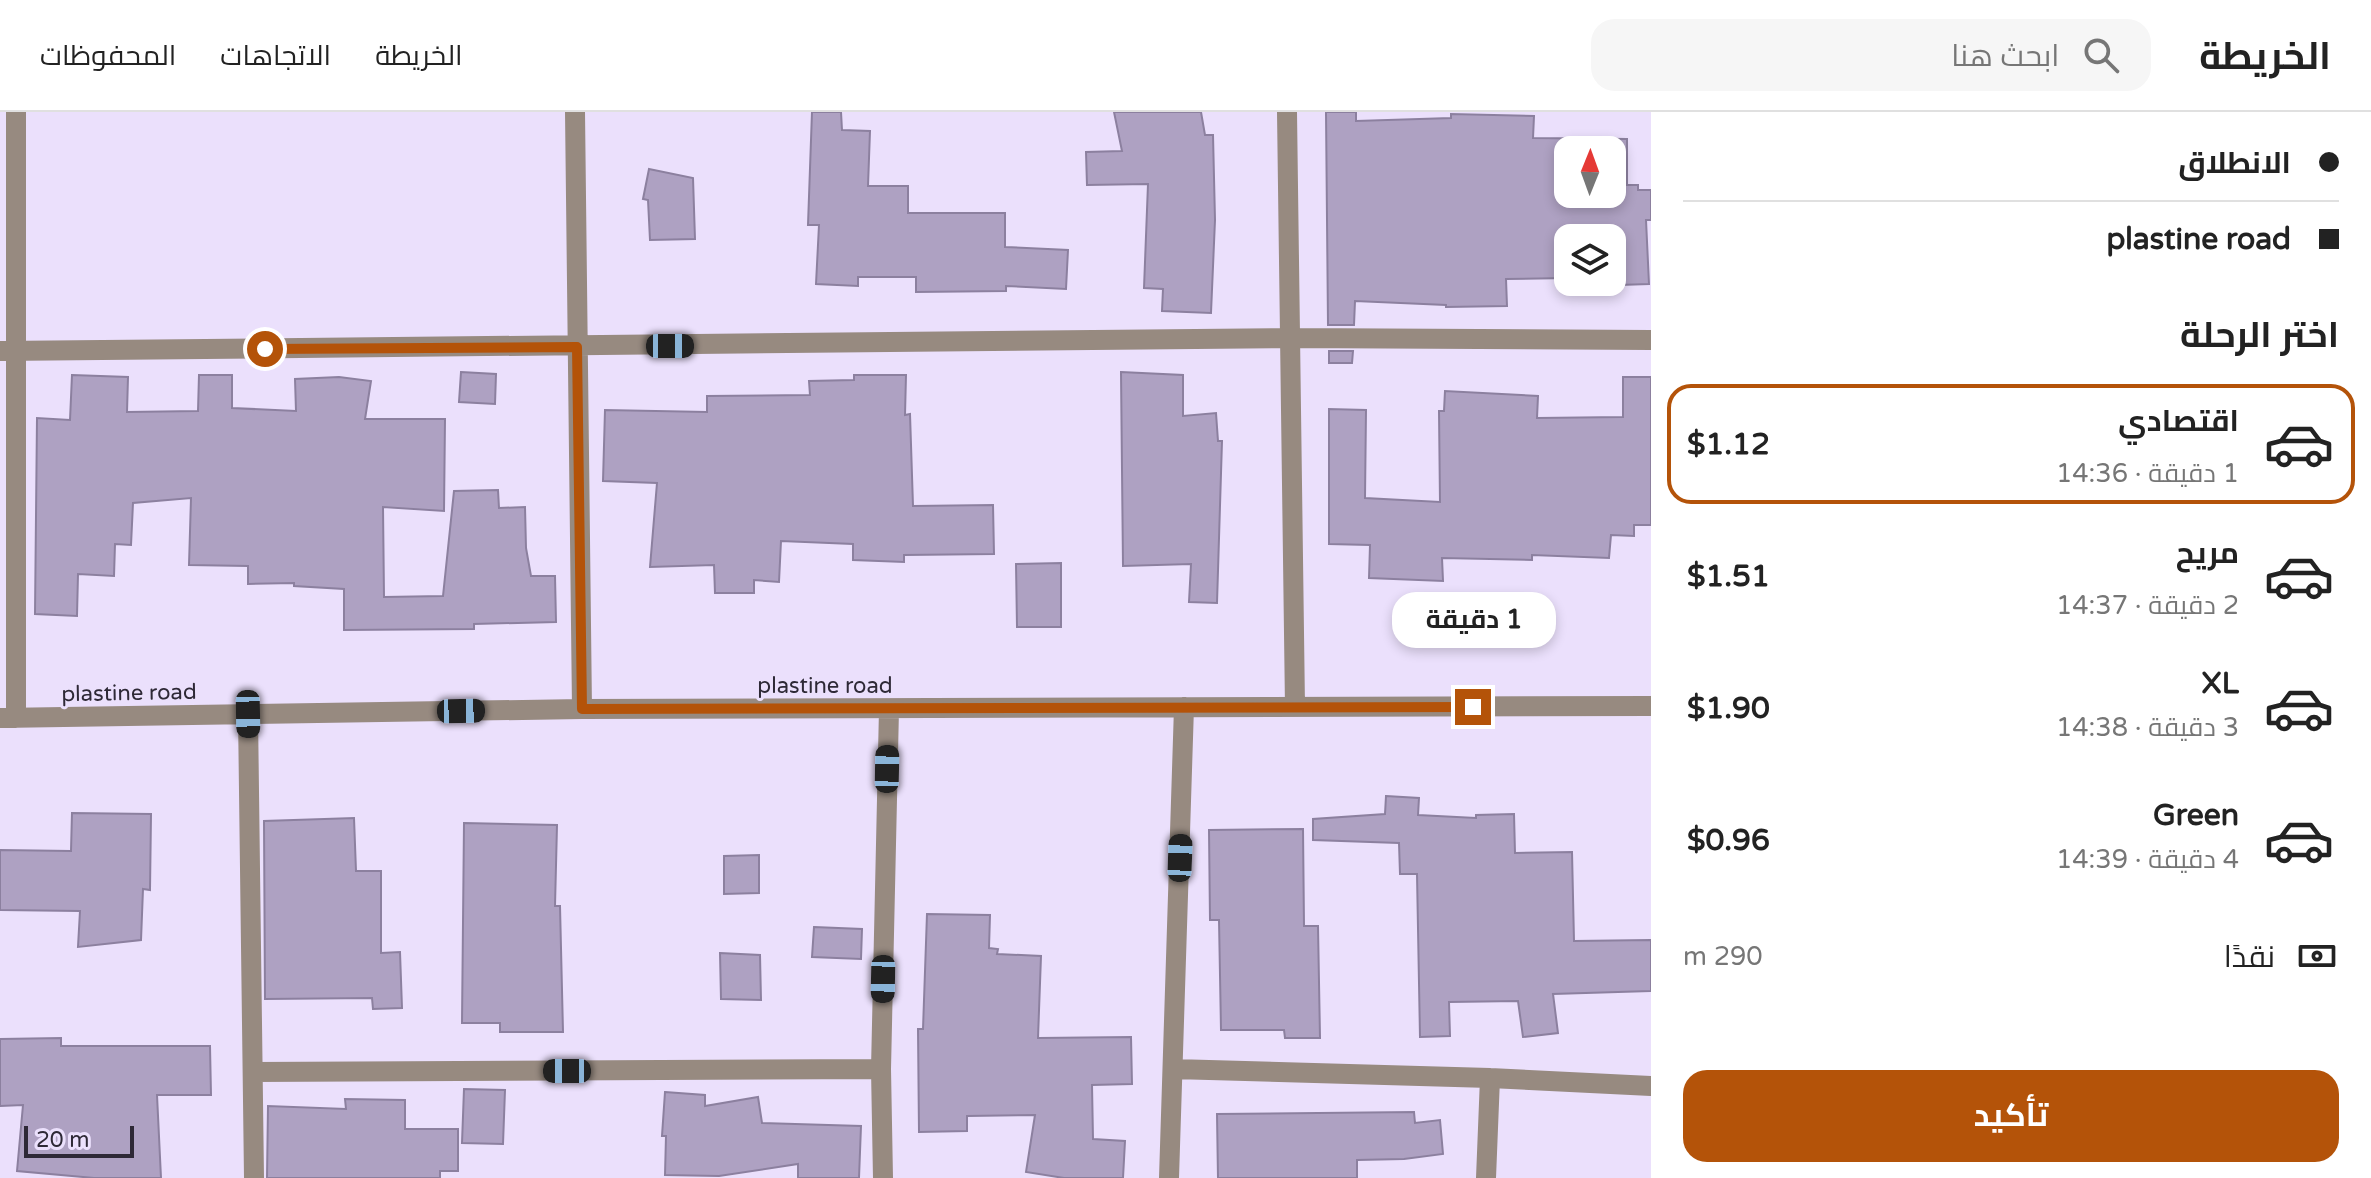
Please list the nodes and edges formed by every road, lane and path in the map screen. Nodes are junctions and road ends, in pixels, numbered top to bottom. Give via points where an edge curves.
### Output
1 (16, 112) edge
2 (575, 112) edge
3 (1287, 112) edge
4 (1291, 338) junction
5 (1651, 340) edge
6 (577, 347) junction
7 (8, 350) edge
8 (1651, 706) edge
9 (1184, 707) junction
10 (1295, 707) junction
11 (582, 709) junction
12 (889, 709) junction
13 (248, 714) junction
14 (8, 718) edge
15 (881, 1069) junction
16 (1173, 1069) junction
17 (254, 1072) junction
18 (1490, 1078) junction
19 (1651, 1086) edge
20 (254, 1178) edge
21 (883, 1178) edge
22 (1169, 1178) edge
23 (1486, 1178) edge

1 - 7 street
2 - 6 street
3 - 4 street
4 - 5 street
4 - 6 street
4 - 10 street
6 - 7 street
6 - 11 street
7 - 14 street
8 - 10 street, plastine road
9 - 10 street, plastine road
9 - 12 street, plastine road
9 - 16 street
11 - 12 street, plastine road
11 - 13 street, plastine road
12 - 15 street
13 - 14 street, plastine road
13 - 17 street
15 - 17 street
15 - 21 street
16 - 18 street
16 - 22 street
17 - 20 street
18 - 19 street
18 - 23 street

